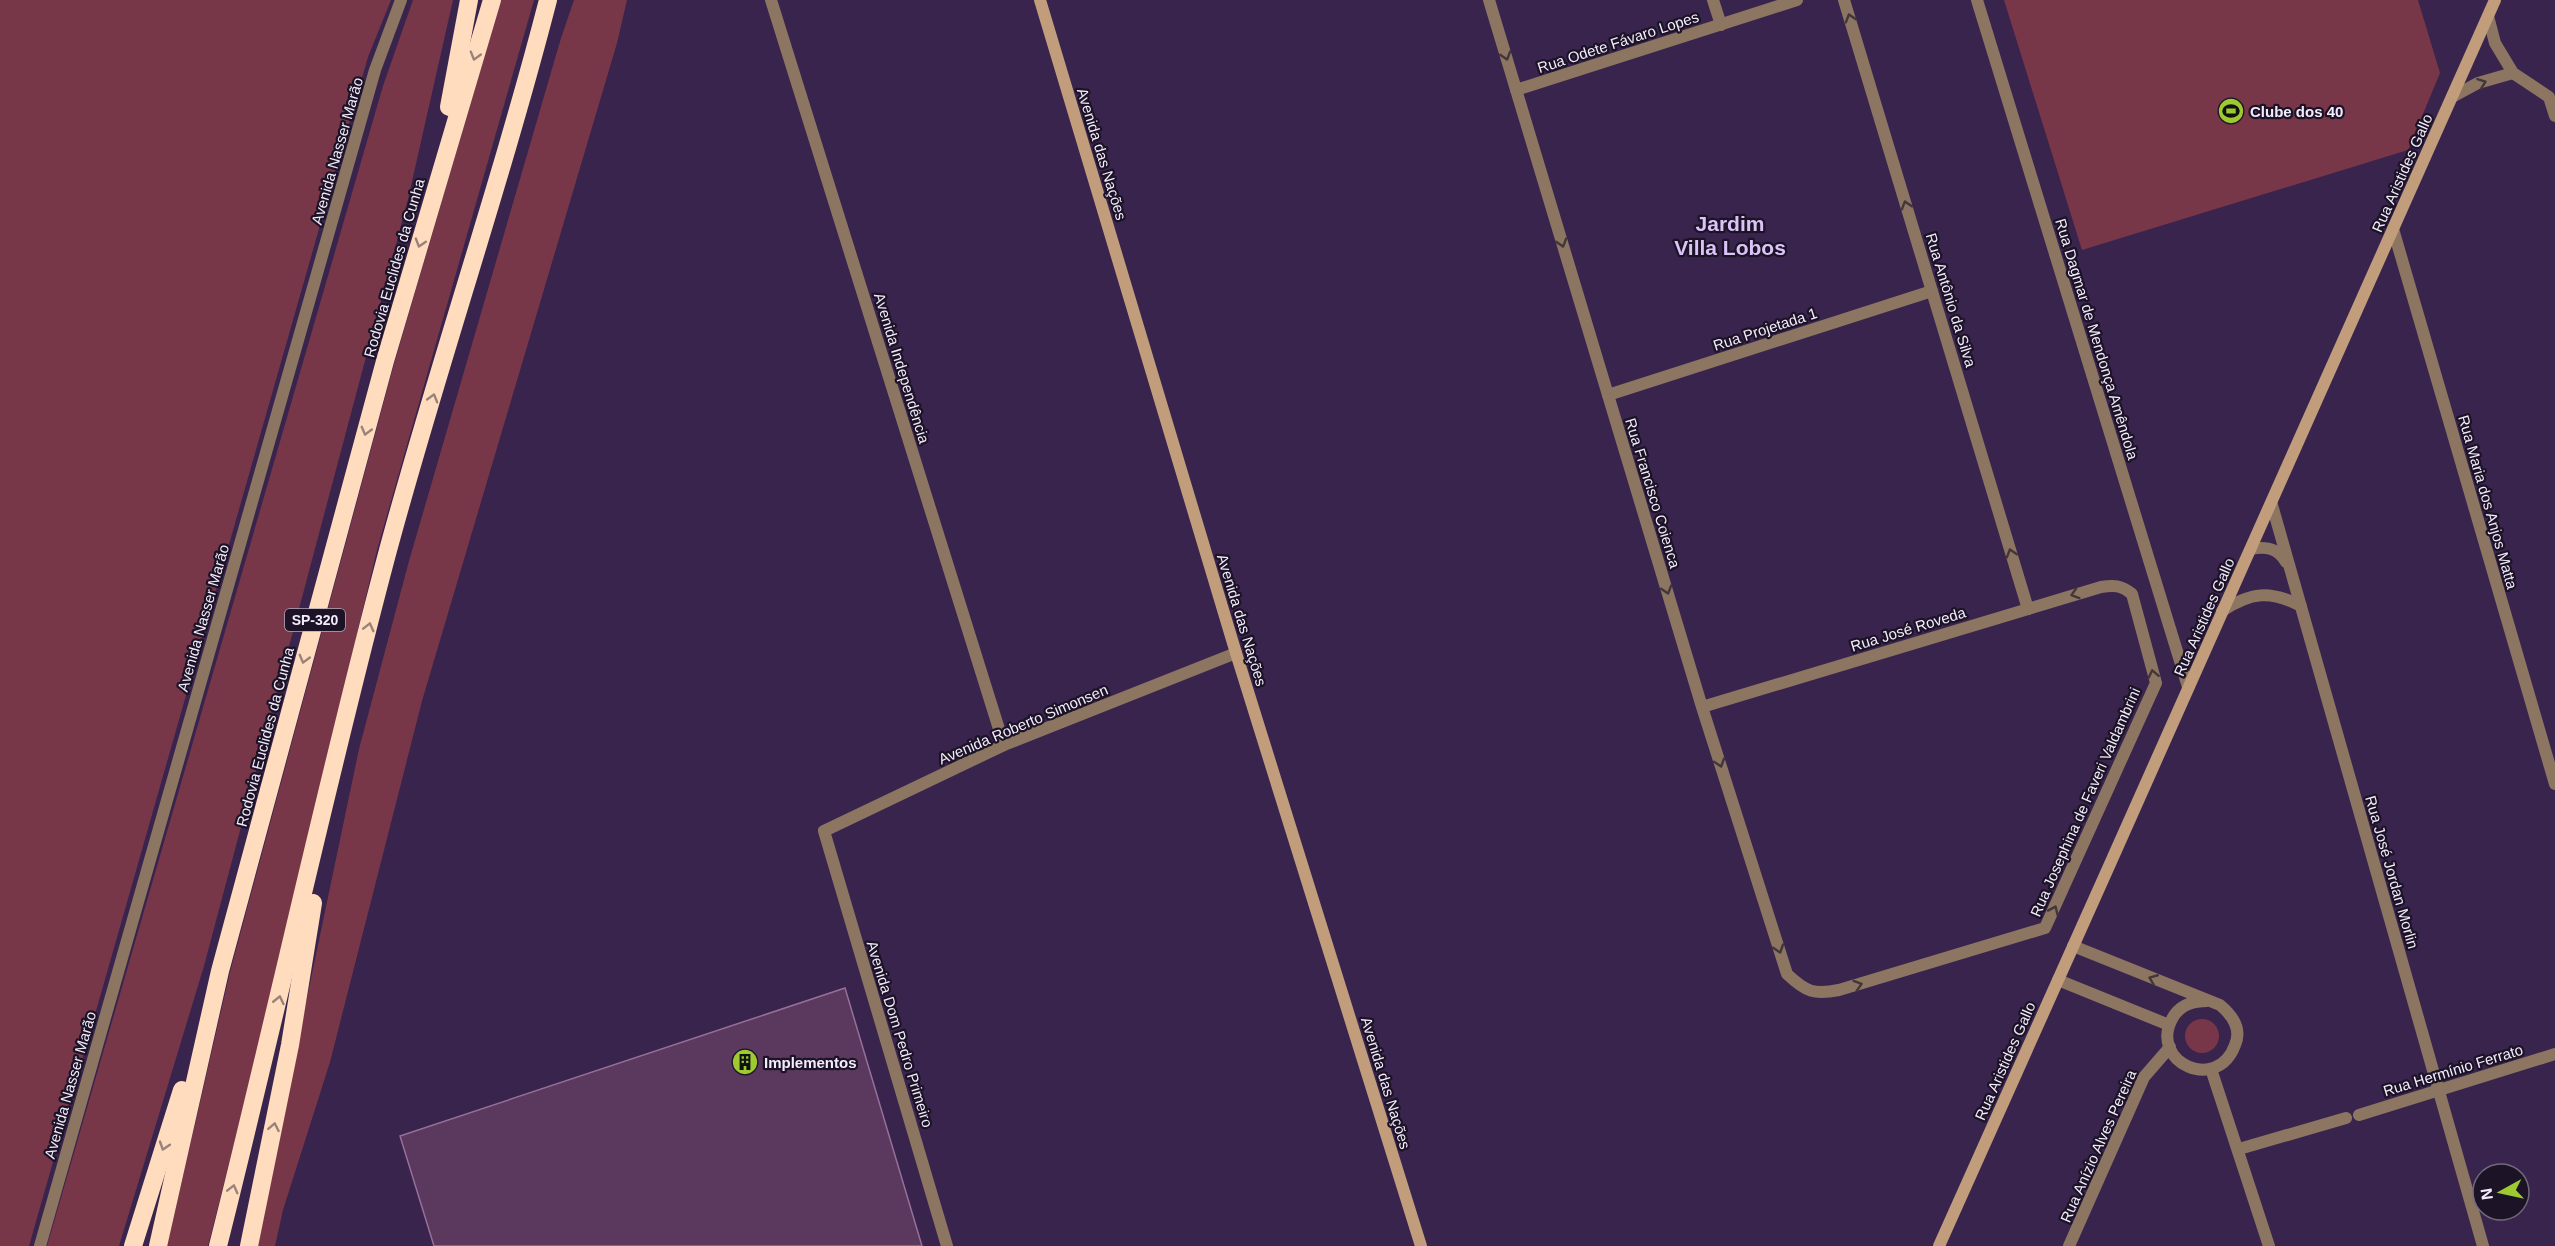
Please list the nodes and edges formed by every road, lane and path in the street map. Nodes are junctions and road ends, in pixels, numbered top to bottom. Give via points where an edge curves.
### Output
1 (401, 0) edge
2 (469, 0) edge
3 (492, 0) edge
4 (548, 0) edge
5 (557, 0) edge
6 (771, 0) edge
7 (1040, 0) edge
8 (1489, 0) edge
9 (1713, 0) edge
10 (1797, 0) edge
11 (1844, 0) edge
12 (1977, 0) edge
13 (2495, 0) edge
14 (2488, 16) junction
15 (1721, 25) junction
16 (539, 34) junction
17 (2513, 73) junction
18 (1516, 90) junction
19 (2552, 96) edge
20 (2452, 98) junction
21 (2555, 116) edge
22 (432, 202) junction
23 (2393, 229) junction
24 (1932, 291) junction
25 (1608, 395) junction
26 (2272, 505) junction
27 (2251, 549) junction
28 (2289, 566) junction
29 (2123, 587) joint
30 (2301, 606) junction
31 (2028, 609) junction
32 (2222, 611) junction
33 (1236, 653) junction
34 (2188, 687) junction
35 (1702, 707) junction
36 (339, 741) junction
37 (1004, 745) junction
38 (2555, 784) edge
39 (824, 831) joint
40 (2073, 946) junction
41 (220, 971) junction
42 (2058, 980) junction
43 (1801, 987) joint
44 (2207, 1000) junction
45 (2169, 1025) junction
46 (2173, 1053) junction
47 (2555, 1054) edge
48 (2223, 1064) junction
49 (2211, 1070) junction
50 (2218, 1088) junction
51 (2439, 1090) junction
52 (2360, 1115) dead end
53 (2346, 1118) dead end
54 (2239, 1149) junction
55 (40, 1246) edge
56 (133, 1246) edge
57 (158, 1246) edge
58 (218, 1246) edge
59 (249, 1246) edge
60 (947, 1246) edge
61 (1421, 1246) edge
62 (1939, 1246) edge
63 (2069, 1246) edge
64 (2269, 1246) edge
65 (2483, 1246) edge

1 - 55 street, Avenida Nasser Marão via 375,70
2 - 22 highway
3 -> 22 highway, Rodovia Euclides da Cunha / SP-320
4 - 16 highway, SP-320
5 - 16 highway
6 - 37 street, Avenida Independência
7 - 33 street, Avenida das Nações
8 -> 18 street, Rua Francisco Coienca
9 - 15 street
10 - 15 street, Rua Odete Fávaro Lopes
24 -> 11 street, Rua Antônio da Silva
12 - 34 street, Rua Dagmar de Mendonça Amêndola
13 - 14 street, Rua Aristides Gallo
14 - 17 street via 2494,43
14 - 20 street, Rua Aristides Gallo
15 - 18 street, Rua Odete Fávaro Lopes
36 -> 16 highway, SP-320 via 388,551
17 - 19 street
20 -> 17 street via 2478,83
18 -> 25 street, Rua Francisco Coienca
19 - 21 street
20 - 23 street, Rua Aristides Gallo
22 -> 41 highway, Rodovia Euclides da Cunha / SP-320 via 385,361
23 - 26 street, Rua Aristides Gallo
23 - 38 street, Rua Maria dos Anjos Matta
24 - 25 street, Rua Projetada 1
31 -> 24 street, Rua Antônio da Silva
25 -> 35 street, Rua Francisco Coienca
26 - 27 street, Rua Aristides Gallo
26 - 28 street, Rua José Jordan Morlin
27 - 28 street via 2273,549
27 - 32 street, Rua Aristides Gallo
28 - 30 street, Rua José Jordan Morlin
29 -> 31 street, Rua José Roveda via 2101,586
43 -> 29 street, Rua Josephina de Faveri Valdambrini via 1820,994 1839,990 2045,928 2156,683 2132,594
30 - 32 street via 2283,597 2261,594 2240,599
30 - 51 street, Rua José Jordan Morlin
31 - 35 street, Rua José Roveda
32 - 34 street, Rua Aristides Gallo
33 - 37 street, Avenida Roberto Simonsen
33 - 61 street, Avenida das Nações
34 - 40 street, Rua Aristides Gallo
35 -> 43 street, Rua Francisco Coienca via 1787,974
58 -> 36 highway, SP-320 via 270,1042
59 -> 36 highway via 290,1045
37 - 39 street, Avenida Roberto Simonsen
39 - 60 street, Avenida Dom Pedro Primeiro
40 - 42 street, Rua Aristides Gallo
44 -> 40 street
41 -> 56 highway
41 - 57 highway, Rodovia Euclides da Cunha / SP-320
42 - 45 street
42 - 62 street, Rua Aristides Gallo
44 - 45 street via 2183,1006
44 - 48 street via 2220,1005 2236,1026 2237,1040
45 - 46 street
46 - 49 street via 2186,1066
46 - 63 street, Rua Anízio Alves Pereira via 2157,1060 2144,1077
47 - 51 street, Rua Hermínio Ferrato
48 - 49 street
48 - 50 street
49 - 50 street
50 - 54 street
51 - 52 street, Rua Hermínio Ferrato
51 - 65 street, Rua José Jordan Morlin
53 - 54 street
54 - 64 street

